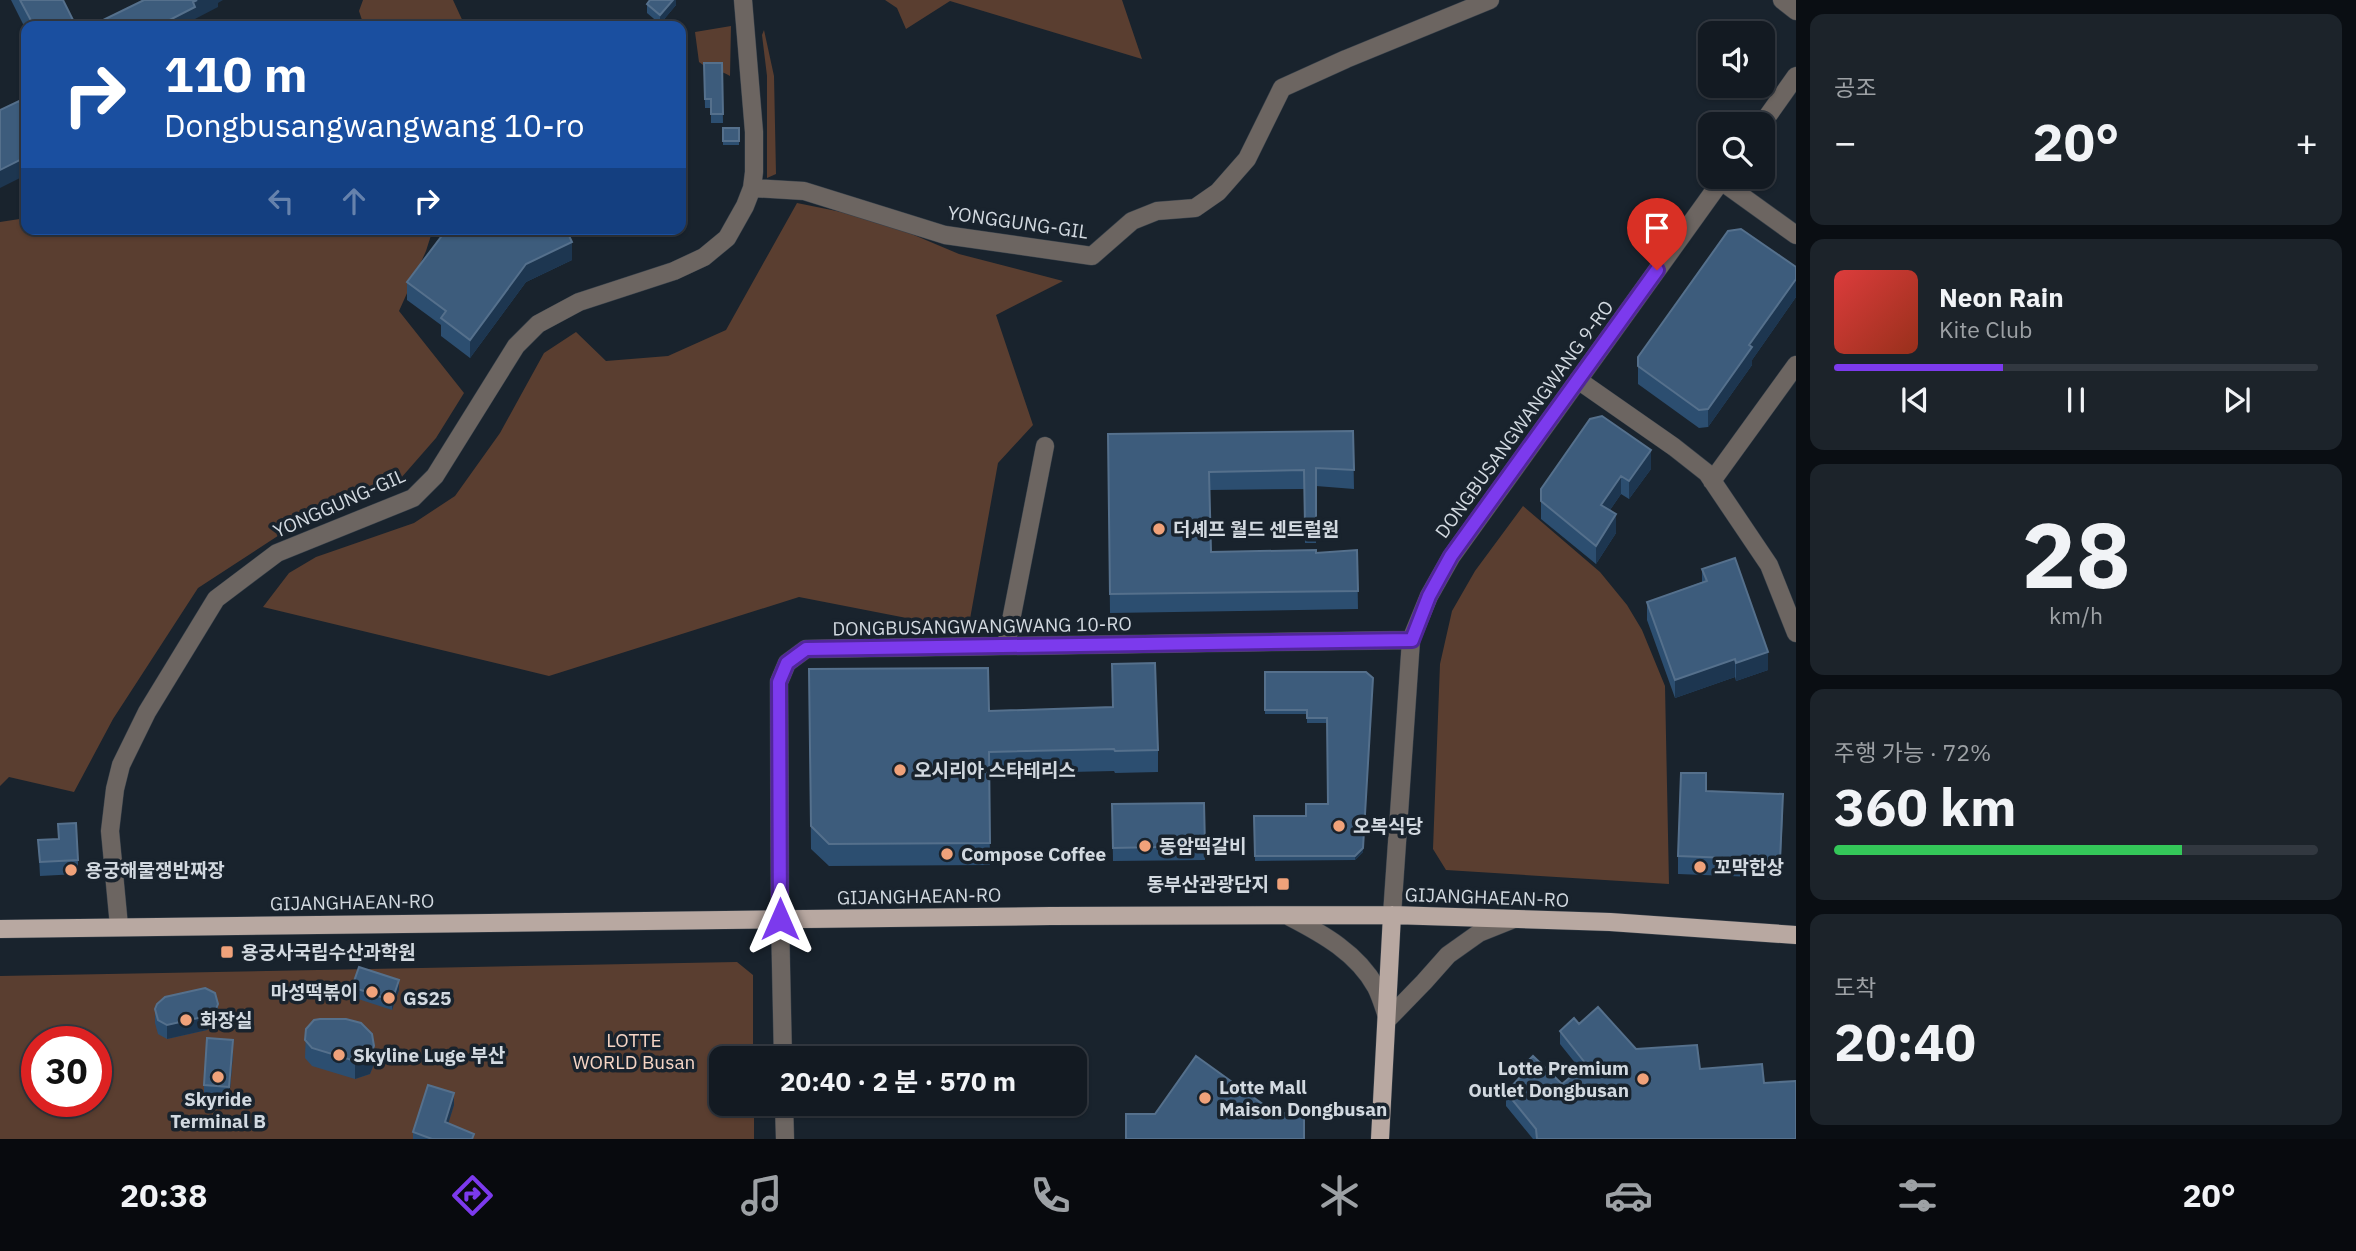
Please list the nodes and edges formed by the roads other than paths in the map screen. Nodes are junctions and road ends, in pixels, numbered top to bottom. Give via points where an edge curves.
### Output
1 (743, 0) edge
2 (1782, 0) edge
3 (1484, 1) edge
4 (1796, 11) edge
5 (1796, 76) edge
6 (1770, 112) edge
7 (752, 188) junction
8 (1715, 189) edge
9 (1735, 189) edge
10 (1796, 236) edge
11 (1796, 365) edge
12 (1578, 380) junction
13 (1045, 446) dead end
14 (1712, 481) junction
15 (1796, 633) edge
16 (1412, 640) junction
17 (1006, 646) junction
18 (1392, 915) junction
19 (1290, 917) junction
20 (1517, 918) junction
21 (780, 919) junction
22 (119, 926) junction
23 (0, 929) edge
24 (1796, 936) edge
25 (1388, 1018) junction
26 (783, 1046) edge
27 (784, 1116) edge
28 (785, 1139) edge
29 (1380, 1139) edge

1 - 7 street, YONGGUNG-GIL via 754,132
2 - 4 street
3 - 7 street, YONGGUNG-GIL via 1282,88 1247,159 1218,192 1195,208 1157,211 1132,221 1092,256 945,235 804,191
5 - 6 street
7 - 22 street, YONGGUNG-GIL via 727,237 704,257 579,302 538,324 516,346 435,476 413,498 277,553 216,599 147,712 121,765 110,831
8 - 12 street, DONGBUSANGWANGWANG 9-RO
9 - 10 street
11 - 14 street
12 - 14 street via 1674,447
12 - 16 street, DONGBUSANGWANGWANG 9-RO via 1451,556
13 - 17 street
14 - 15 street via 1769,565
16 - 17 street, DONGBUSANGWANGWANG 10-RO
16 - 18 street, DONGBUSANGWANGWANG 9-RO
17 - 21 street, DONGBUSANGWANGWANG 10-RO via 806,649 787,663 779,682
18 - 19 main road, GIJANGHAEAN-RO
18 - 20 main road, GIJANGHAEAN-RO
18 - 25 main road
19 - 21 main road, GIJANGHAEAN-RO
19 - 25 street via 1323,933 1354,957 1375,986
20 - 24 main road, GIJANGHAEAN-RO
20 - 25 street via 1479,933 1448,955
21 - 22 main road, GIJANGHAEAN-RO
21 - 26 street, DONGBUSANGWANGWANG 10-RO
22 - 23 main road, GIJANGHAEAN-RO
25 - 29 main road
27 - 28 street

